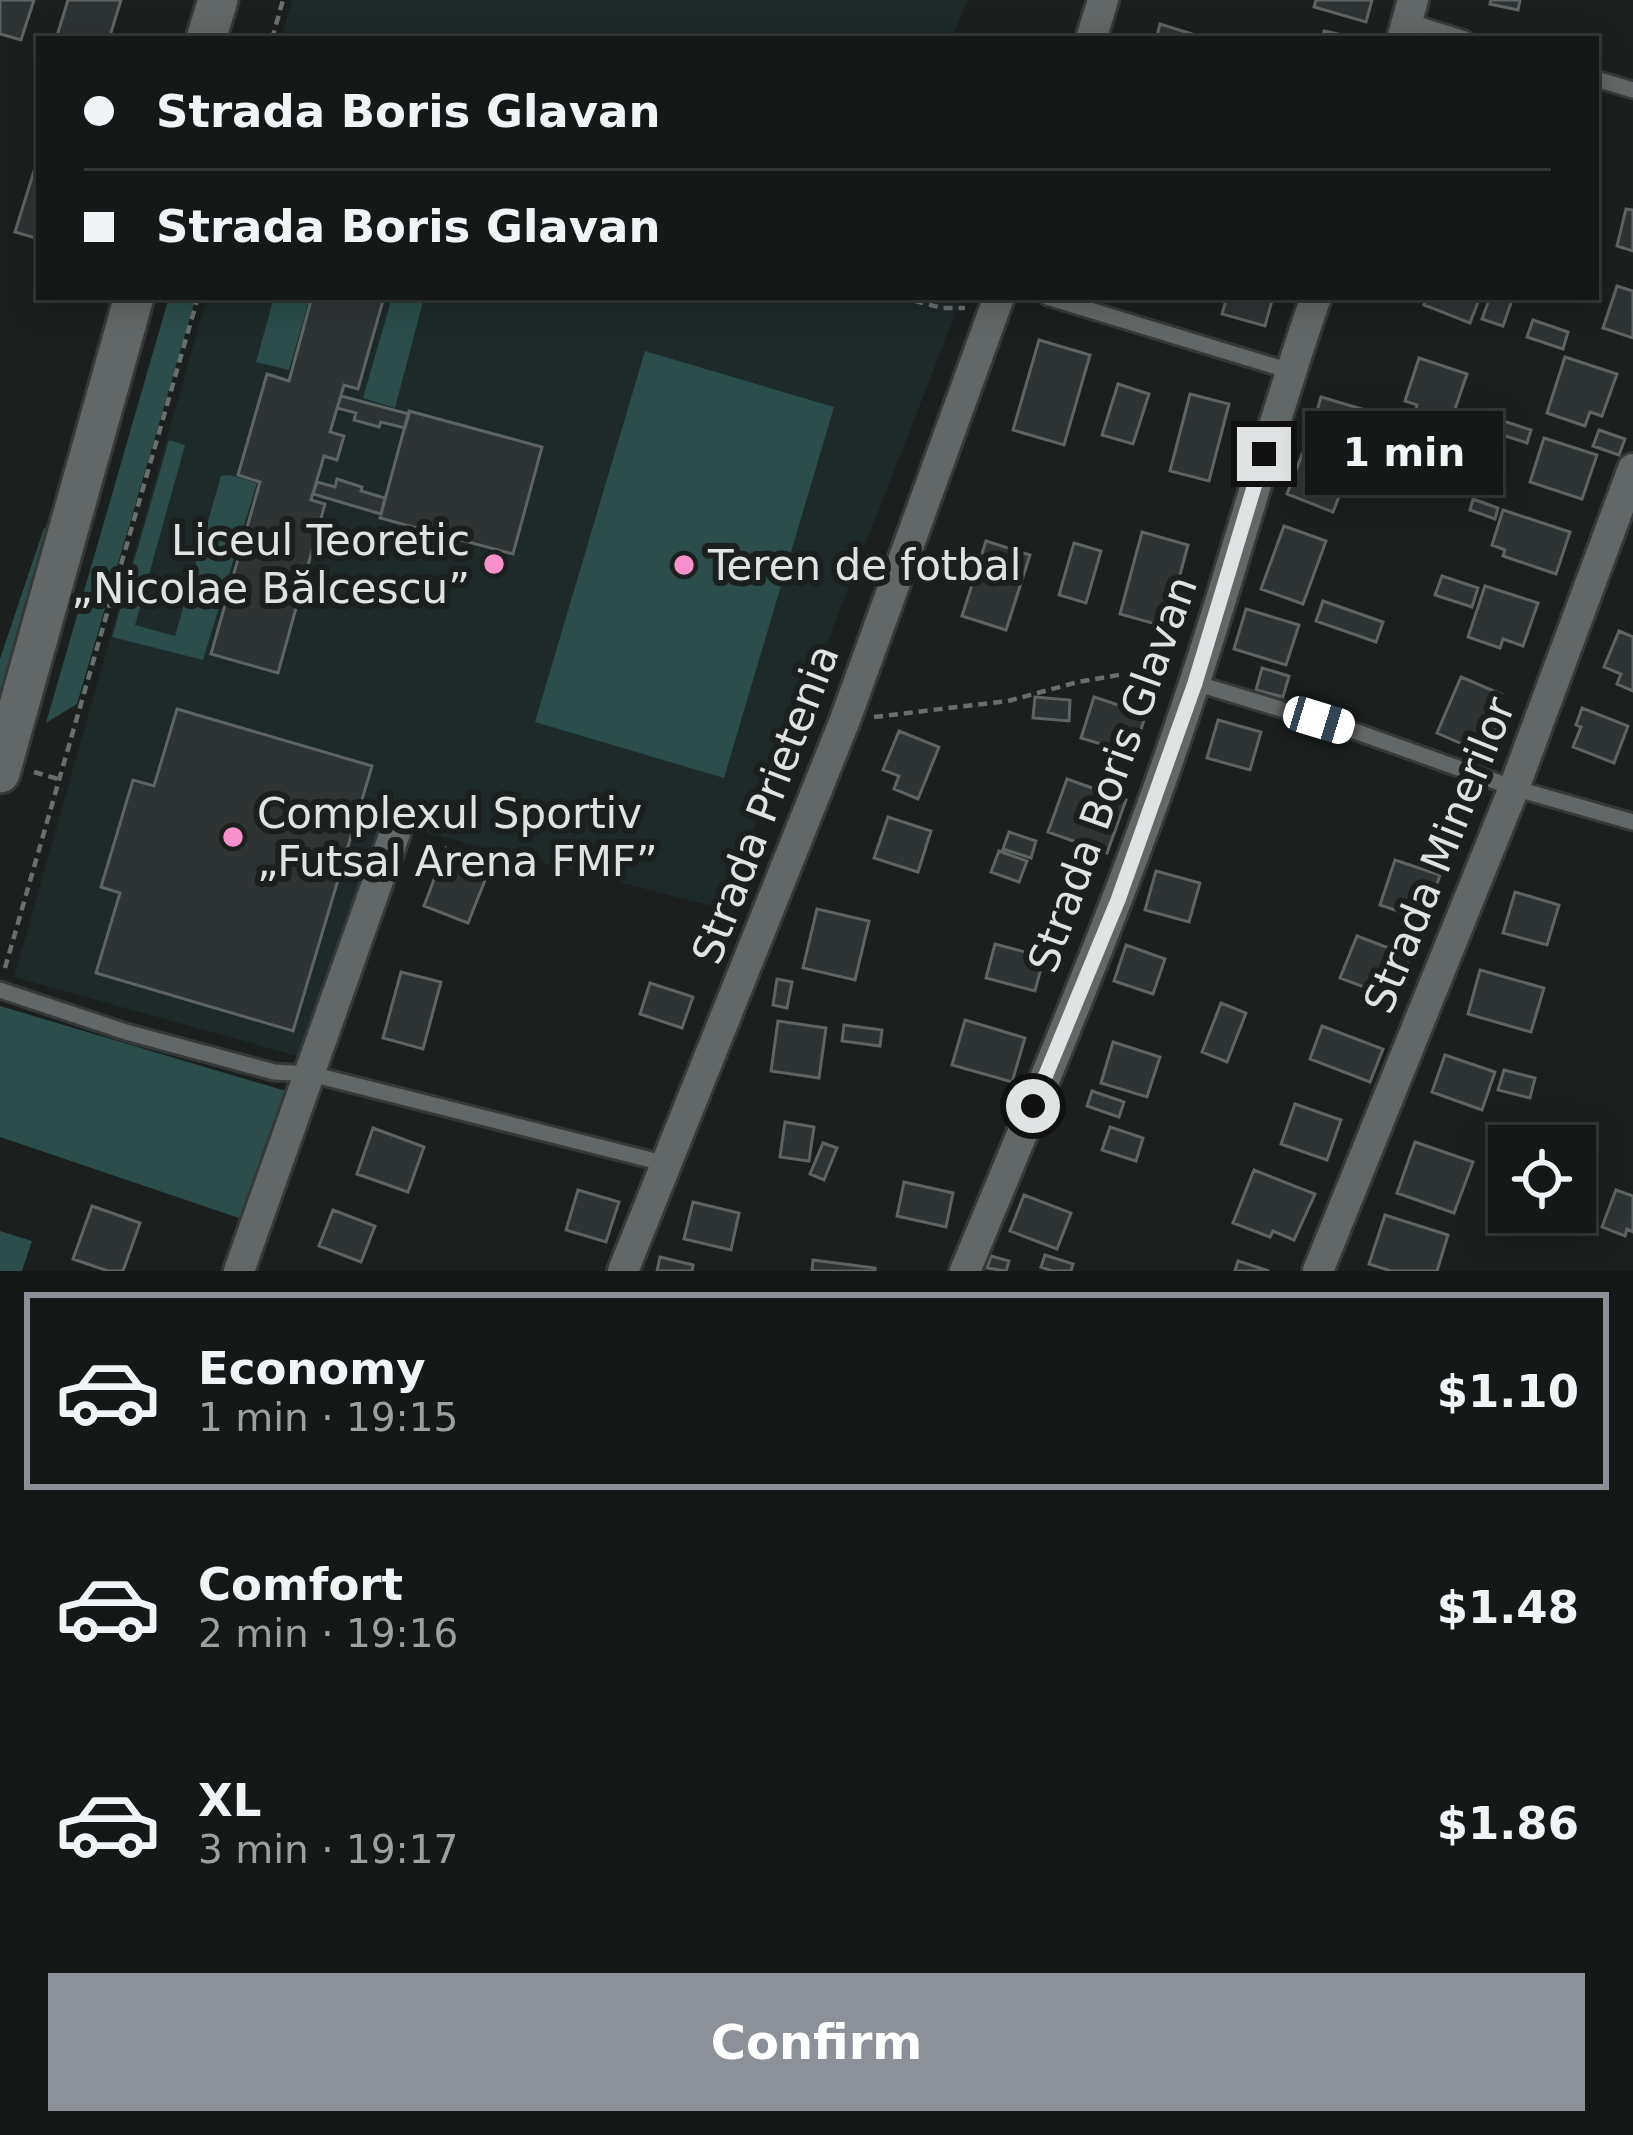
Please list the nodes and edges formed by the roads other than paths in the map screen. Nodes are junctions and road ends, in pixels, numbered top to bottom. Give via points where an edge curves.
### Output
1 (218, 0) edge
2 (1103, 0) edge
3 (1408, 20) edge
4 (207, 36) edge
5 (1091, 36) edge
6 (1456, 36) edge
7 (1599, 80) edge
8 (1633, 91) edge
9 (133, 300) edge
10 (1057, 300) edge
11 (1315, 300) edge
12 (987, 301) edge
13 (1290, 371) junction
14 (1633, 469) edge
15 (1197, 673) junction
16 (0, 773) edge
17 (1514, 788) junction
18 (1633, 822) edge
19 (395, 833) dead end
20 (0, 988) edge
21 (311, 1074) junction
22 (668, 1164) junction
23 (239, 1271) edge
24 (623, 1271) edge
25 (965, 1271) edge
26 (1318, 1271) edge

1 - 4 street
2 - 5 street
3 - 6 lane
7 - 8 lane
9 - 16 street
10 - 13 lane
11 - 13 street, Strada Boris Glavan
12 - 22 street, Strada Prietenia via 844,721
13 - 15 street, Strada Boris Glavan
14 - 17 street, Strada Minerilor
15 - 17 lane
15 - 25 street, Strada Boris Glavan via 1118,900
17 - 18 lane
17 - 26 street, Strada Minerilor
19 - 21 street
20 - 21 lane via 126,1032 274,1072
21 - 22 lane
21 - 23 street
22 - 24 street, Strada Prietenia

